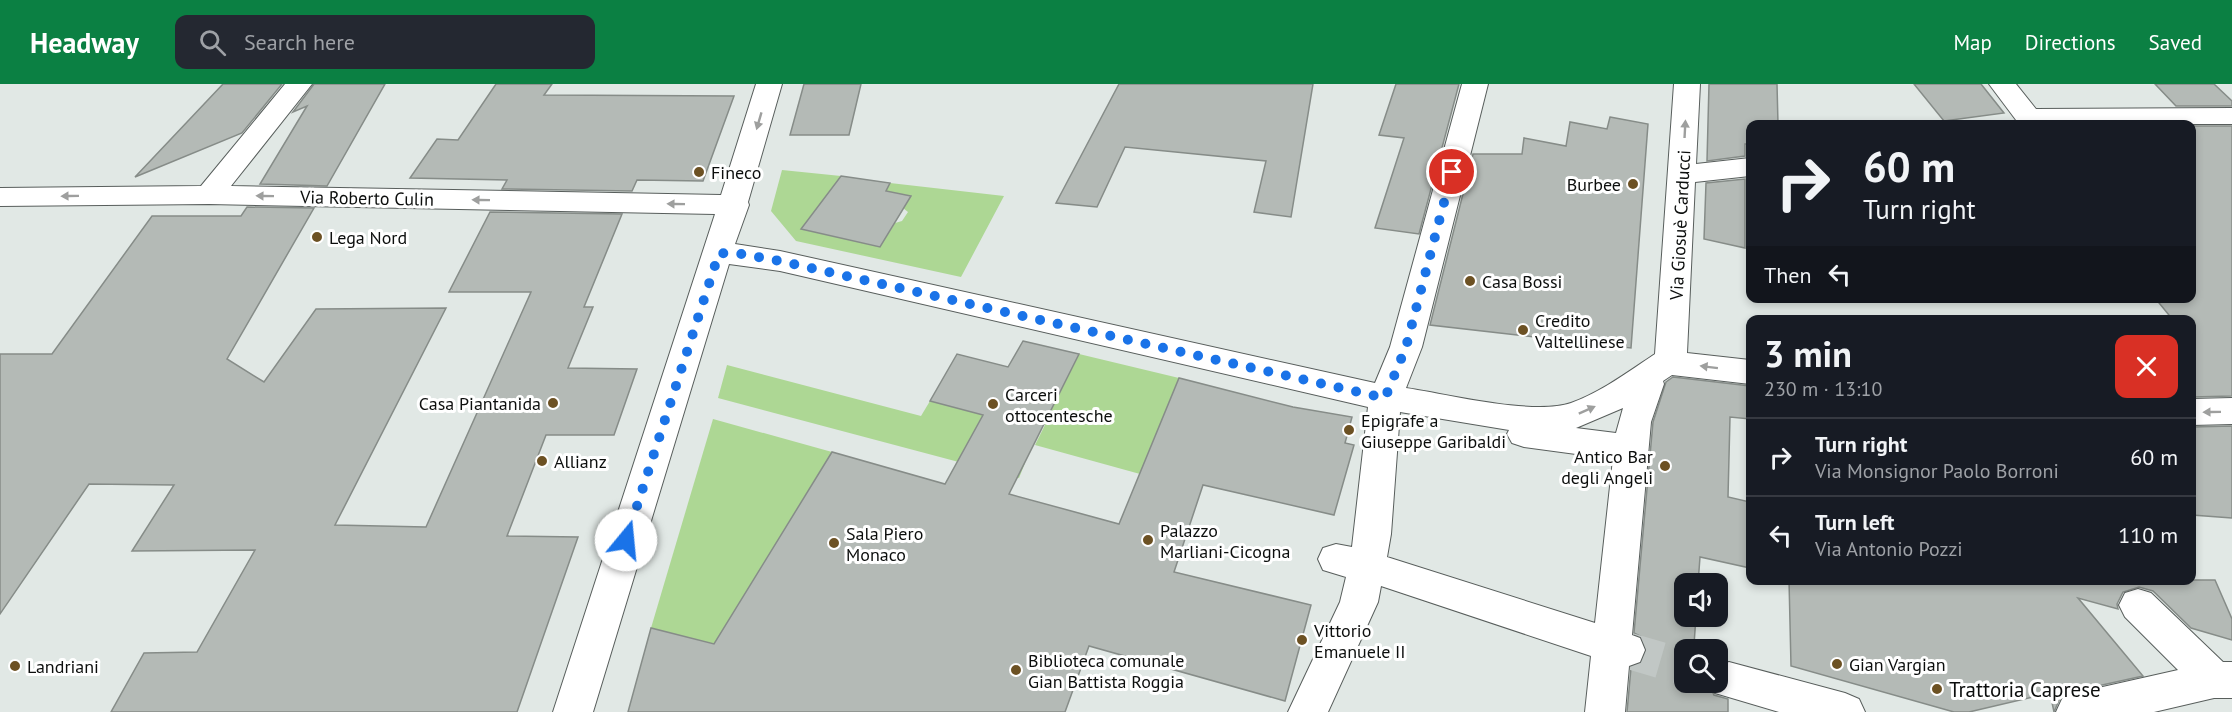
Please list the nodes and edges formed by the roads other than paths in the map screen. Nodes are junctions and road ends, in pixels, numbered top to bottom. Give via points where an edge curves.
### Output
1 (299, 84) edge
2 (770, 84) edge
3 (1475, 84) edge
4 (1687, 84) edge
5 (2002, 84) edge
6 (2232, 116) edge
7 (2030, 120) edge
8 (2071, 120) edge
9 (1746, 167) edge
10 (1683, 174) junction
11 (209, 195) junction
12 (0, 197) edge
13 (735, 205) junction
14 (719, 253) junction
15 (1746, 372) edge
16 (1657, 374) junction
17 (1384, 407) junction
18 (2232, 411) edge
19 (2196, 412) edge
20 (1631, 448) junction
21 (1351, 562) junction
22 (2138, 605) dead end
23 (1619, 647) junction
24 (2223, 680) edge
25 (1743, 693) edge
26 (2135, 706) edge
27 (573, 712) edge
28 (1308, 712) edge
29 (1605, 712) edge
30 (1845, 712) edge
31 (2076, 712) edge

1 - 11 street
2 -> 13 street
3 - 17 street via 1406,347
10 -> 4 street, Via Giosuè Carducci
5 - 7 street
6 - 8 street
9 - 10 street
10 - 16 street, Via Giosuè Carducci via 1673,350 1671,360
11 -> 12 street, Via Roberto Culin
13 -> 11 street, Via Roberto Culin
13 - 14 street
14 - 17 street via 780,261
14 - 27 street
15 -> 16 street
17 -> 16 street via 1551,420 1576,415
16 - 20 street, Via Giosuè Carducci via 1634,422
17 - 20 street
17 - 21 street via 1373,534
18 -> 19 street
20 - 23 street, Via Giosuè Carducci
21 - 23 street
21 - 28 street via 1359,602
22 - 24 street
23 - 29 street, Via Giosuè Carducci
24 - 26 street
25 - 30 street
26 - 31 street

